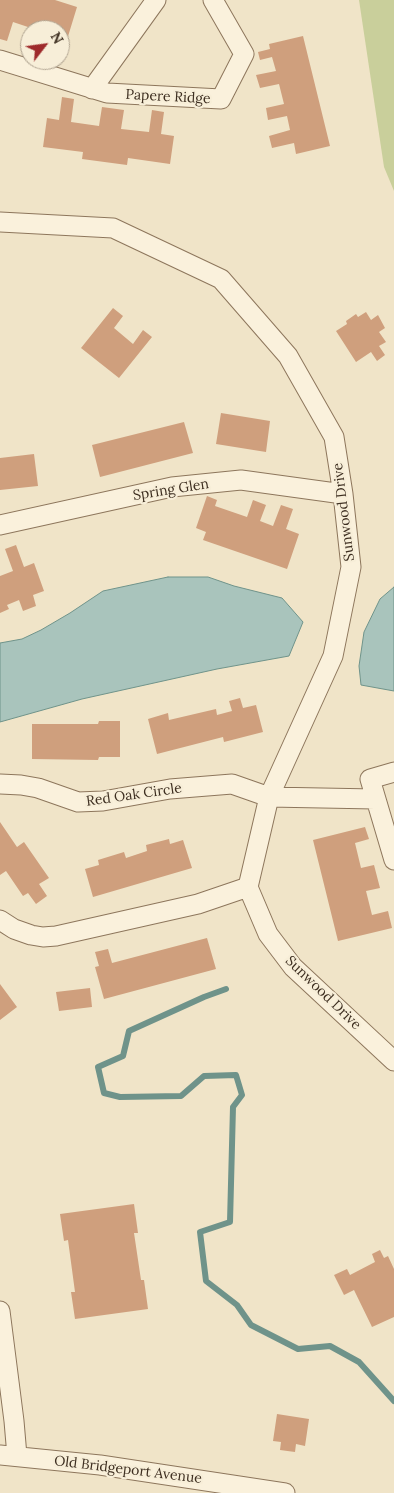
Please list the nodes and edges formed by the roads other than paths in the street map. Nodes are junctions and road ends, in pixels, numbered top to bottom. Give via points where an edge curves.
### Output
1 (156, 0) edge
2 (213, 0) edge
3 (0, 60) edge
4 (92, 89) junction
5 (0, 222) edge
6 (343, 494) junction
7 (0, 525) edge
8 (394, 772) edge
9 (0, 784) edge
10 (269, 797) junction
11 (375, 799) junction
12 (394, 860) edge
13 (248, 887) junction
14 (0, 920) edge
15 (394, 1061) edge
16 (0, 1311) edge
17 (8, 1456) edge
18 (285, 1493) edge

1 - 4 street
2 - 4 street, Papere Ridge via 244,54 222,100 107,94
3 - 4 street, Papere Ridge
5 - 6 street, Sunwood Drive via 113,228 221,280 288,356 334,436
6 - 7 street, Spring Glen via 242,480 172,487
6 - 10 street, Sunwood Drive via 351,567 333,656
8 - 11 street via 370,779
9 - 10 street, Red Oak Circle via 38,788 78,802 232,784
10 - 11 street, Red Oak Circle
10 - 13 street, Sunwood Drive
11 - 12 street
13 - 14 street via 198,904 63,935 32,935
13 - 15 street, Sunwood Drive via 268,934 293,968
16 - 17 street via 14,1421
17 - 18 street, Old Bridgeport Avenue via 100,1465

